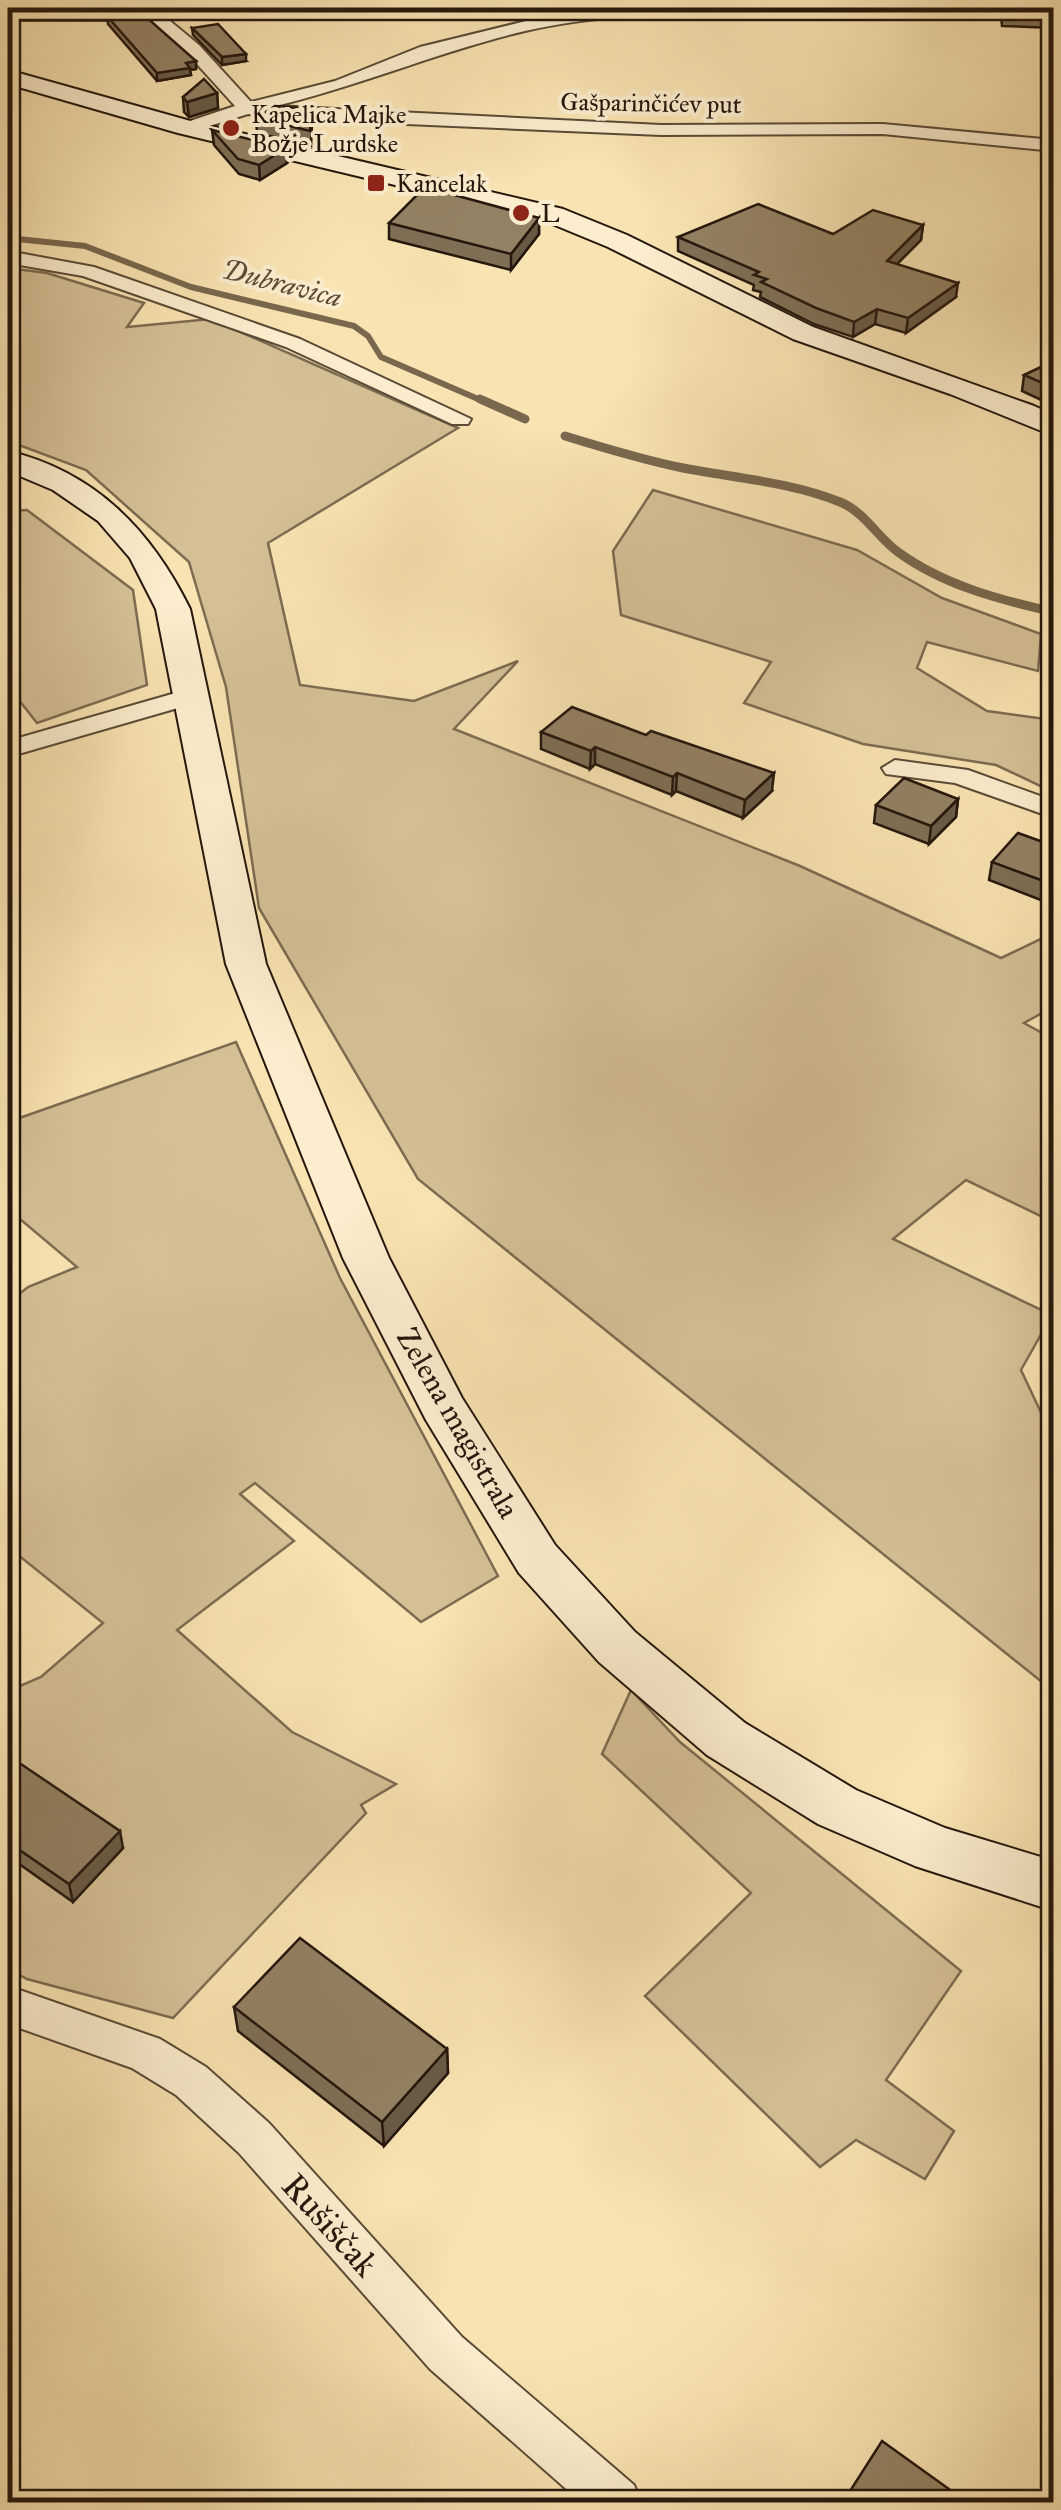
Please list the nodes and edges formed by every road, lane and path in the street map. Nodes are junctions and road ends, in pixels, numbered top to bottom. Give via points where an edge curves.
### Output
1 (778, 8) edge
2 (8, 15) edge
3 (8, 77) edge
4 (247, 108) junction
5 (187, 128) junction
6 (1054, 146) edge
7 (8, 256) edge
8 (460, 420) dead end
9 (1054, 427) edge
10 (8, 460) edge
11 (193, 696) junction
12 (8, 749) edge
13 (894, 768) dead end
14 (1054, 810) edge
15 (1054, 1886) edge
16 (8, 2005) edge
17 (617, 2502) edge

1 - 4 street via 643,10 530,25 426,50 340,85
2 - 4 street via 152,15
3 - 5 street
4 - 5 street
4 - 6 street, Gašparinčićev put via 586,128 882,129
5 - 9 street via 554,215 804,333 988,394
7 - 8 street via 87,271 293,342
10 - 11 street, Zelena magistrala via 96,502 138,543 173,610
11 - 12 street
11 - 15 street, Zelena magistrala via 246,964 366,1258 443,1407 537,1559 617,1647 726,1739 838,1807 936,1849
13 - 14 street via 959,776
16 - 17 street, Rušiščak via 145,2052 191,2081 254,2138 446,2353

